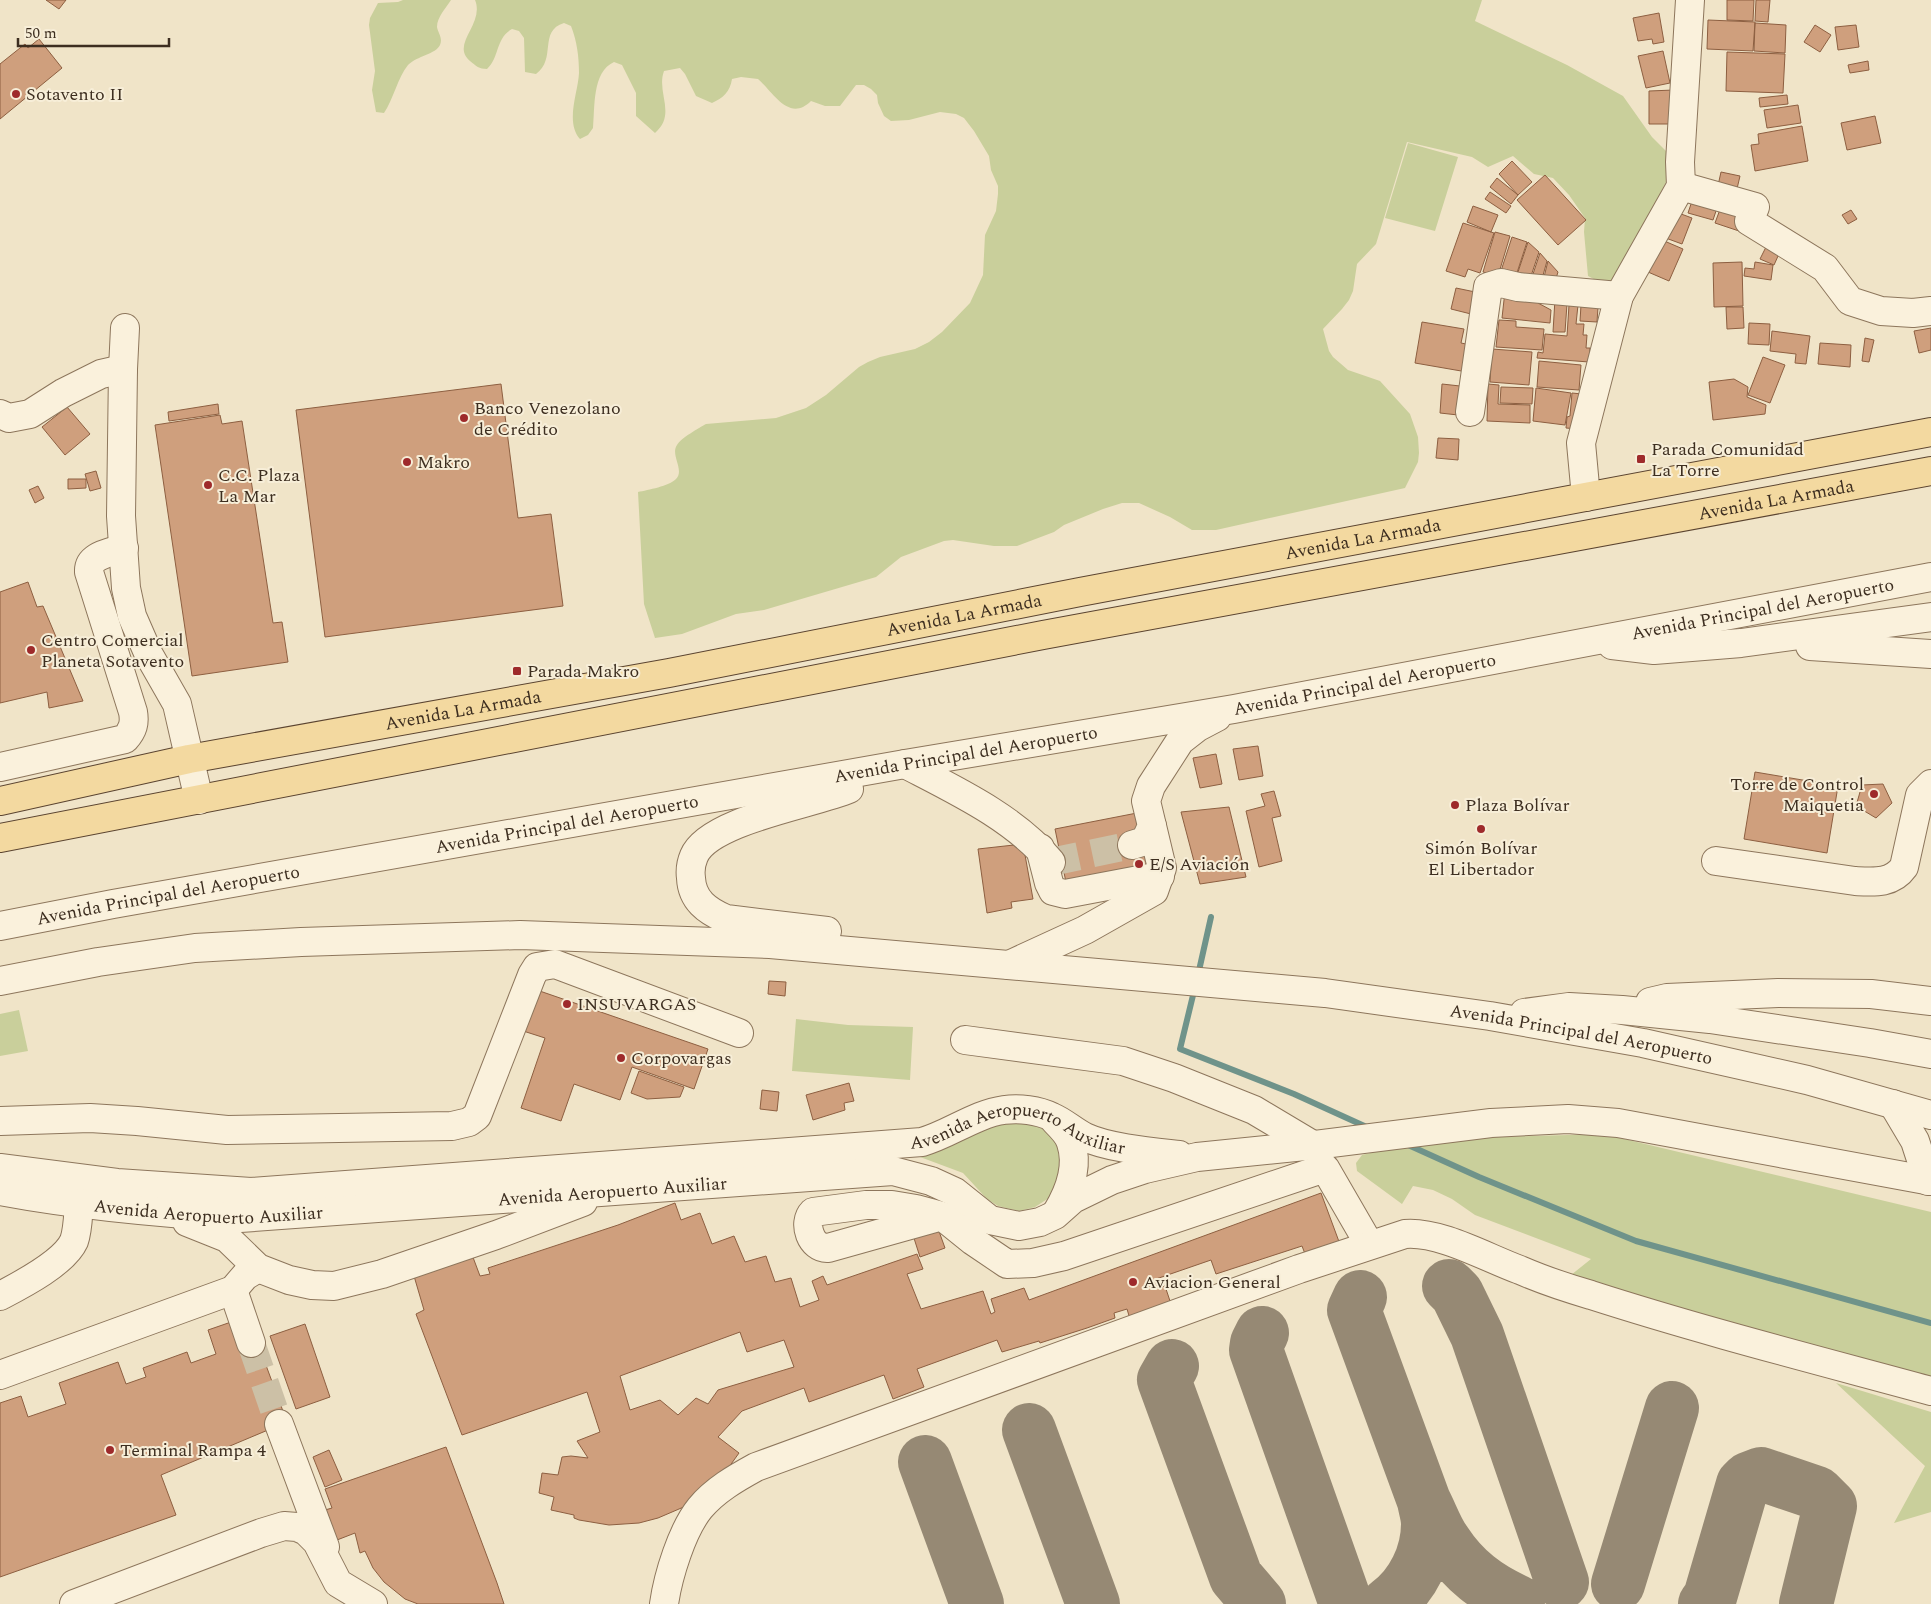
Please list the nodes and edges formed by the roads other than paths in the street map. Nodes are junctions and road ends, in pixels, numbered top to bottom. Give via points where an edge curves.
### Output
1 (1690, 0) edge
2 (1681, 186) junction
3 (1618, 296) junction
4 (1931, 311) edge
5 (125, 328) dead end
6 (123, 369) junction
7 (1470, 412) dead end
8 (0, 414) edge
9 (1931, 432) edge
10 (1931, 471) edge
11 (1586, 497) junction
12 (124, 548) junction
13 (1931, 577) edge
14 (1931, 617) edge
15 (1586, 642) junction
16 (1741, 643) junction
17 (1931, 654) edge
18 (1234, 709) junction
19 (190, 759) junction
20 (905, 764) junction
21 (0, 767) edge
22 (1931, 784) edge
23 (199, 800) junction
24 (0, 801) edge
25 (1152, 826) junction
26 (0, 838) edge
27 (1132, 846) tunnel mouth
28 (1716, 861) dead end
29 (1160, 876) junction
30 (0, 926) edge
31 (934, 959) junction
32 (1008, 966) junction
33 (0, 981) edge
34 (1931, 1001) edge
35 (1622, 1010) junction
36 (1490, 1016) junction
37 (740, 1033) dead end
38 (966, 1040) dead end
39 (1931, 1054) edge
40 (1893, 1104) junction
41 (1931, 1115) edge
42 (1051, 1116) junction
43 (0, 1121) edge
44 (1320, 1156) junction
45 (1197, 1157) junction
46 (0, 1168) edge
47 (1930, 1180) edge
48 (0, 1191) edge
49 (616, 1191) junction
50 (80, 1203) junction
51 (168, 1214) junction
52 (1055, 1215) junction
53 (942, 1216) dead end
54 (1368, 1244) junction
55 (258, 1268) junction
56 (233, 1290) junction
57 (0, 1296) edge
58 (252, 1343) tunnel mouth
59 (0, 1375) edge
60 (1931, 1391) edge
61 (279, 1424) tunnel mouth
62 (343, 1593) edge
63 (74, 1604) edge
64 (373, 1604) edge
65 (664, 1604) edge

1 - 2 street
2 - 3 street
2 - 4 street via 1755,207 1749,221 1825,268 1850,300 1881,311
3 - 7 street via 1518,287 1501,282 1488,287
3 - 11 street via 1581,443
5 - 6 street
6 - 8 street via 101,374 30,414 9,418
6 - 12 street via 121,516
9 - 11 main road, Avenida La Armada
10 - 23 main road, Avenida La Armada via 1043,636
11 - 19 main road, Avenida La Armada via 669,673
12 - 19 street via 126,588 132,616 149,655 177,704
12 - 21 street via 95,558 90,562 88,572 133,712 131,732 125,739
13 - 15 street, Avenida Principal del Aeropuerto
14 - 16 street
15 - 16 street via 1654,650
15 - 18 street, Avenida Principal del Aeropuerto
16 - 17 street
18 - 20 street, Avenida Principal del Aeropuerto
18 - 25 street via 1198,727 1180,741 1151,786 1146,801
19 - 23 street
19 - 24 main road, Avenida La Armada
20 - 29 street via 958,791 1020,832 1045,855 1053,891 1065,894
20 - 30 street, Avenida Principal del Aeropuerto
20 - 31 street via 844,791 775,812 714,836 694,855 690,869 691,884 703,907 726,919 900,941
22 - 28 street via 1920,795 1904,867 1892,879 1854,881
23 - 26 main road, Avenida La Armada
25 - 27 street via 1145,841
25 - 29 street via 1162,868
29 - 32 street via 1154,891 1085,930
31 - 32 street, Avenida Principal del Aeropuerto
31 - 33 street, Avenida Principal del Aeropuerto via 770,944 520,935 195,948
32 - 36 street, Avenida Principal del Aeropuerto via 1325,993
34 - 35 street via 1871,994 1778,993 1667,998
35 - 36 street via 1569,1008
35 - 39 street via 1778,1028
36 - 40 street, Avenida Principal del Aeropuerto via 1643,1043 1807,1080
37 - 43 street via 555,964 538,967 532,975 477,1116 470,1122 452,1126 227,1130 90,1118
38 - 44 street via 1123,1061 1254,1110
40 - 41 street, Avenida Principal del Aeropuerto
40 - 47 street via 1915,1141
42 - 45 street, Avenida Aeropuerto Auxiliar via 1086,1137 1151,1152
42 - 46 street, Avenida Aeropuerto Auxiliar via 1024,1109 1003,1110 983,1115 922,1142 251,1192 117,1183
42 - 52 street via 1071,1143 1073,1164 1068,1191
44 - 45 street, Avenida Aeropuerto Auxiliar
44 - 47 street via 1379,1137 1568,1118 1618,1123
44 - 53 street via 1064,1256 1033,1263 1007,1264
44 - 54 street
45 - 52 street, Avenida Aeropuerto Auxiliar via 1112,1180 1073,1199
48 - 50 street, Avenida Aeropuerto Auxiliar
49 - 51 street, Avenida Aeropuerto Auxiliar via 240,1218
49 - 52 street, Avenida Aeropuerto Auxiliar via 893,1171 955,1192 990,1220 1018,1226
49 - 55 street via 356,1282 312,1285
50 - 51 street, Avenida Aeropuerto Auxiliar
50 - 57 street via 74,1241 66,1252 44,1271
51 - 55 street via 227,1238
54 - 60 street via 1405,1234 1428,1236 1591,1295 1748,1342
54 - 65 street via 732,1480 700,1508 673,1564
55 - 56 street
56 - 58 street
56 - 59 street
61 - 62 street
62 - 63 street via 312,1536 297,1527 284,1526
62 - 64 street

